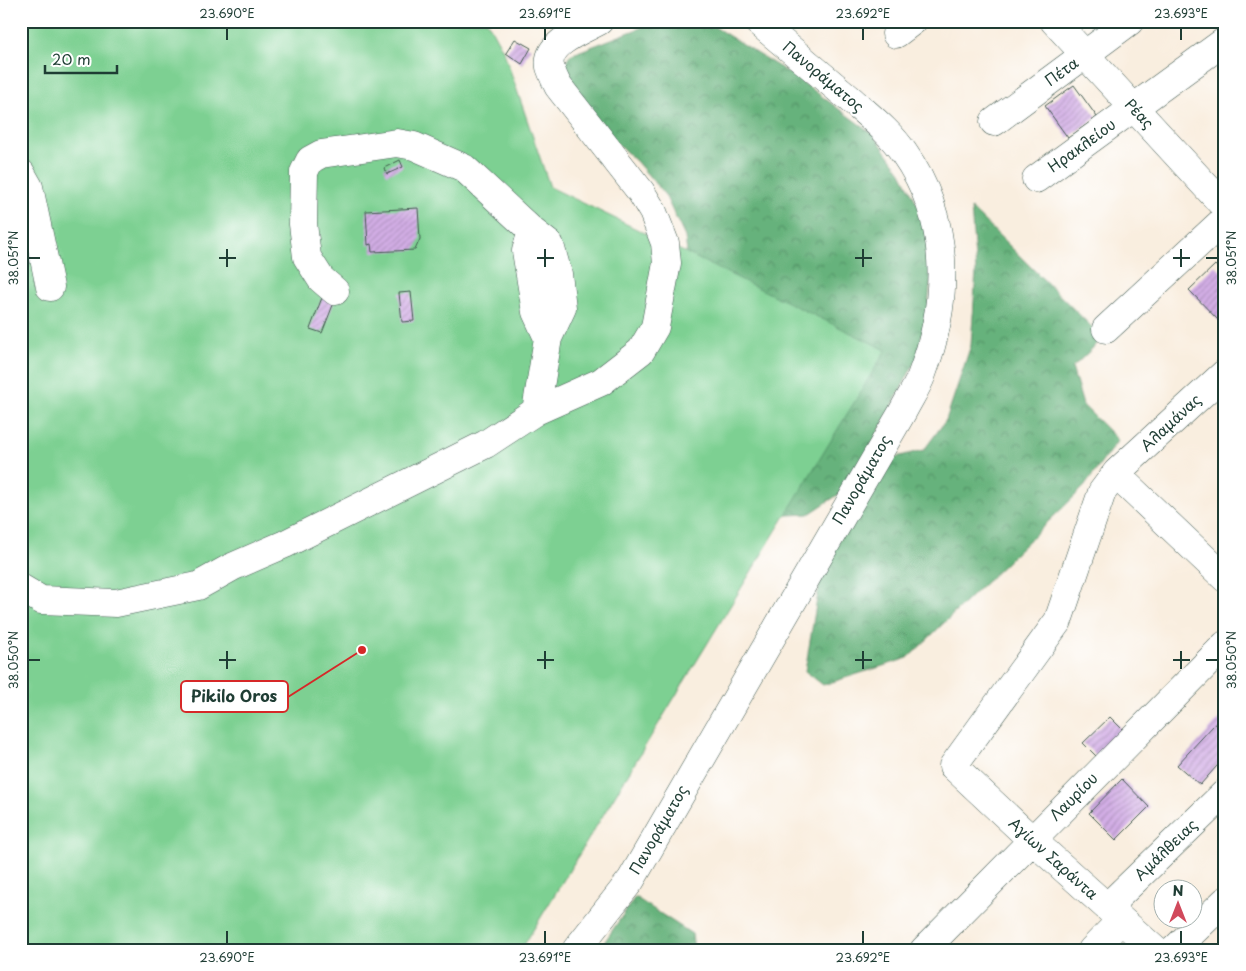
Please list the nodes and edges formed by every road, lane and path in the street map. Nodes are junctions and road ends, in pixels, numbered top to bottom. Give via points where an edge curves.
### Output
1 (599, 21) edge
2 (757, 21) edge
3 (1054, 21) edge
4 (1130, 21) edge
5 (1225, 41) edge
6 (1085, 55) junction
7 (1134, 108) junction
8 (994, 122) dead end
9 (21, 173) edge
10 (1036, 179) dead end
11 (1225, 207) edge
12 (1225, 219) edge
13 (50, 288) dead end
14 (336, 291) dead end
15 (1106, 329) dead end
16 (1225, 374) edge
17 (536, 410) junction
18 (1117, 472) junction
19 (1219, 562) edge
20 (21, 588) edge
21 (1225, 645) edge
22 (953, 766) joint
23 (1225, 793) edge
24 (1032, 840) junction
25 (1225, 901) edge
26 (1114, 913) junction
27 (576, 950) edge
28 (924, 950) edge
29 (1092, 950) edge
30 (1155, 950) edge
31 (1174, 950) edge

1 - 17 street via 565,39 551,54 550,66 558,86 654,212 665,243 667,263 655,327 641,351 601,382
2 - 27 street, Πανοράματος via 879,125 920,178 942,244 938,317 922,376 903,410 630,880
3 - 6 street, Ρέας
4 - 6 street, Πέτα
5 - 7 street, Ηρακλείου
6 - 7 street, Ρέας
6 - 8 street, Πέτα
7 - 10 street, Ηρακλείου
7 - 11 street, Ρέας
9 - 13 street via 29,186
12 - 15 street
14 - 17 street via 320,279 307,257 303,224 304,172 310,160 322,154 397,143 414,146 464,168 550,245 562,308 548,338
16 - 18 street, Αλαμάνας
17 - 20 street via 486,444 198,586 116,603 41,600
18 - 19 street via 1126,484
18 - 22 street, Αλαμάνας via 1102,492 1058,621
21 - 24 street, Λαυρίου
22 - 24 street, Αγίων Σαράντα
23 - 26 street, Αμάλθειας
24 - 26 street, Αγίων Σαράντα
24 - 28 street, Λαυρίου
25 - 31 street
26 - 29 street, Αμάλθειας
26 - 30 street, Αγίων Σαράντα

